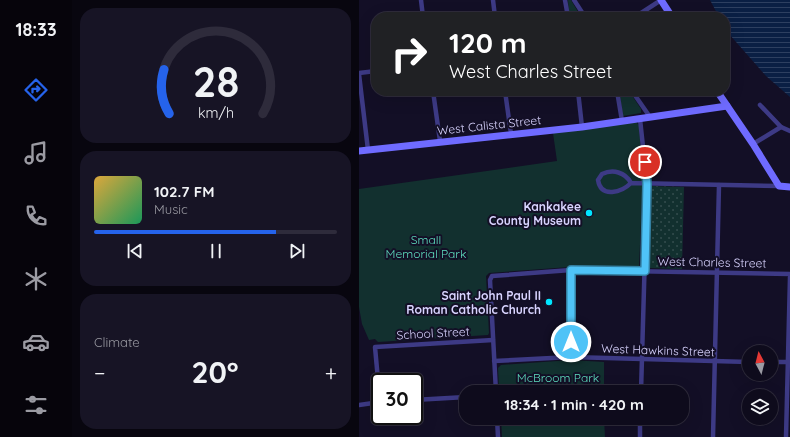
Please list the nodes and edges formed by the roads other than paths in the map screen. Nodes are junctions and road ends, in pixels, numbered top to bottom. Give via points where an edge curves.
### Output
1 (421, 0) edge
2 (493, 0) edge
3 (565, 0) edge
4 (574, 0) edge
5 (661, 0) edge
6 (422, 12) edge
7 (494, 12) edge
8 (567, 12) edge
9 (582, 12) edge
10 (643, 12) edge
11 (669, 12) edge
12 (371, 72) edge
13 (359, 74) edge
14 (434, 96) edge
15 (506, 96) edge
16 (579, 96) edge
17 (618, 96) edge
18 (635, 96) edge
19 (720, 96) edge
20 (760, 105) dead end
21 (727, 106) junction
22 (650, 117) junction
23 (640, 119) junction
24 (621, 121) junction
25 (582, 127) junction
26 (781, 127) junction
27 (790, 131) edge
28 (511, 134) junction
29 (440, 141) junction
30 (753, 144) junction
31 (368, 150) junction
32 (359, 151) edge
33 (631, 182) junction
34 (647, 184) junction
35 (719, 186) junction
36 (779, 186) junction
37 (790, 187) edge
38 (571, 270) junction
39 (645, 271) junction
40 (716, 272) junction
41 (790, 276) edge
42 (493, 340) junction
43 (571, 357) junction
44 (641, 360) junction
45 (494, 361) junction
46 (714, 361) junction
47 (742, 362) edge
48 (778, 362) edge
49 (789, 362) edge
50 (377, 373) edge
51 (496, 385) edge
52 (641, 385) edge
53 (459, 397) edge
54 (423, 399) edge
55 (371, 403) edge
56 (359, 405) edge
57 (497, 425) edge
58 (640, 425) edge
59 (498, 437) edge
60 (640, 437) edge
61 (713, 437) edge
62 (786, 437) edge

1 - 6 street
2 - 7 street
3 - 8 street
4 - 9 street
5 - 10 street
5 - 11 street
12 - 13 street
13 - 31 street
14 - 29 street
15 - 28 street
16 - 25 street
17 - 24 street
18 - 22 street
19 - 21 street
20 - 26 street
21 - 22 street, West Calista Street
21 - 30 street
22 - 23 street, West Calista Street
23 - 24 street, West Calista Street
23 - 34 street
24 - 25 street, West Calista Street
25 - 28 street, West Calista Street
26 - 27 street
26 - 30 street
28 - 29 street, West Calista Street
29 - 31 street, West Calista Street
30 - 36 street
31 - 32 street, West Calista Street
33 - 33 street via 625,175 614,172 602,174 598,180 606,192 620,191
33 - 34 street
34 - 35 street
34 - 39 street
35 - 36 street
35 - 40 street
36 - 37 street
38 - 39 street, West Charles Street
38 - 42 street, West Charles Street via 491,277
38 - 43 street
39 - 40 street, West Charles Street
39 - 44 street
40 - 41 street, West Charles Street
40 - 46 street
41 - 49 street
42 - 45 street
42 - 50 street, School Street via 375,346
43 - 44 street, West Hawkins Street
43 - 45 street, West Hawkins Street
44 - 46 street, West Hawkins Street
44 - 52 street
45 - 51 street
46 - 47 street, West Hawkins Street
46 - 61 street
48 - 49 street
49 - 62 street
53 - 54 street
55 - 56 street
57 - 59 street
58 - 60 street

